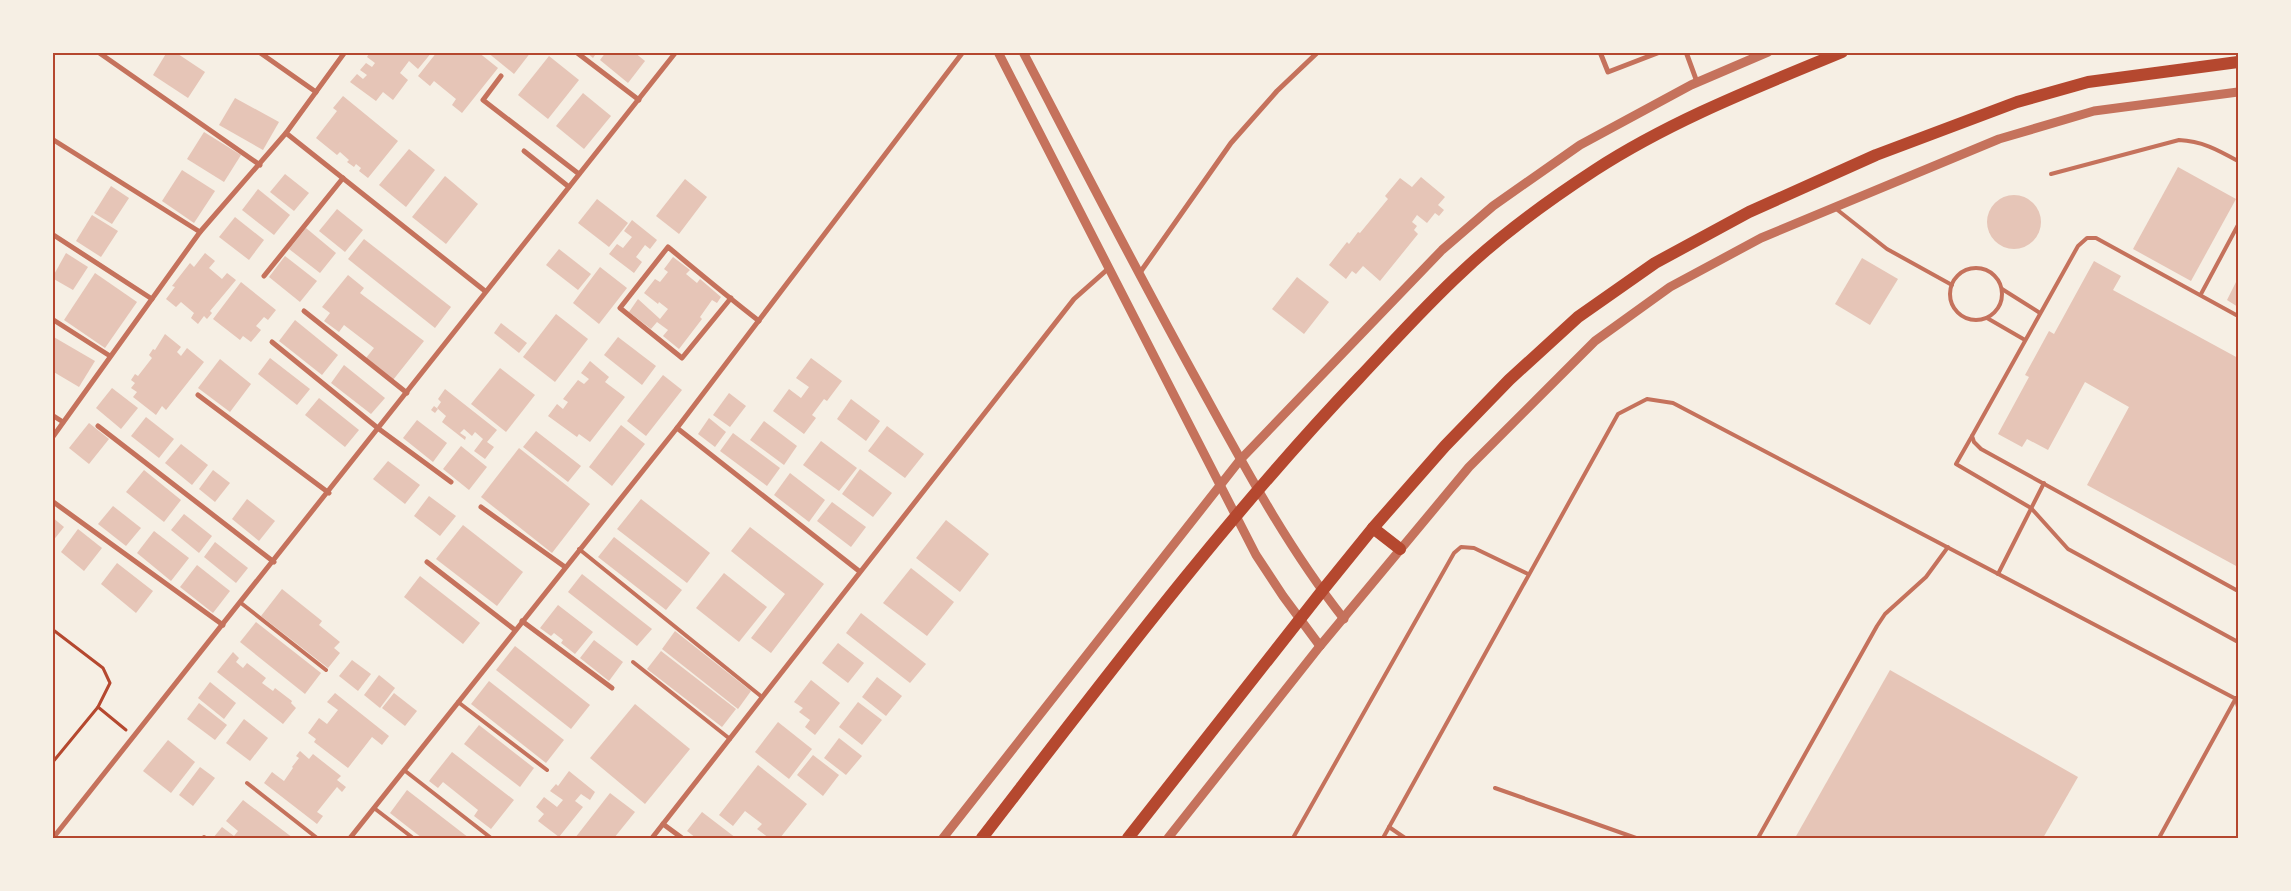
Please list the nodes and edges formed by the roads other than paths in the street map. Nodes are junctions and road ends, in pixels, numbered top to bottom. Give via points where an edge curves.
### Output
1 (98, 52) edge
2 (259, 52) edge
3 (345, 52) edge
4 (576, 52) edge
5 (676, 52) edge
6 (963, 52) edge
7 (998, 52) edge
8 (1023, 52) edge
9 (1318, 52) edge
10 (1600, 52) edge
11 (1660, 52) edge
12 (1686, 52) edge
13 (1768, 52) edge
14 (1842, 52) edge
15 (2238, 62) edge
16 (501, 76) dead end
17 (1697, 82) junction
18 (316, 92) junction
19 (2238, 92) edge
20 (639, 100) junction
21 (286, 132) junction
22 (52, 139) edge
23 (524, 151) dead end
24 (2238, 161) edge
25 (260, 165) junction
26 (579, 174) junction
27 (2051, 174) dead end
28 (343, 178) junction
29 (569, 187) junction
30 (1834, 207) junction
31 (2238, 224) edge
32 (200, 232) junction
33 (52, 234) edge
34 (1109, 268) junction
35 (1138, 274) junction
36 (264, 276) dead end
37 (1952, 285) junction
38 (2002, 289) junction
39 (486, 291) junction
40 (2201, 294) junction
41 (731, 298) junction
42 (152, 299) junction
43 (304, 311) dead end
44 (2040, 313) junction
45 (2238, 316) edge
46 (1987, 318) junction
47 (52, 319) edge
48 (759, 320) junction
49 (2025, 340) junction
50 (272, 342) dead end
51 (110, 356) junction
52 (407, 393) junction
53 (198, 395) dead end
54 (52, 415) edge
55 (63, 422) junction
56 (98, 426) dead end
57 (677, 428) junction
58 (379, 430) junction
59 (1972, 436) junction
60 (52, 438) edge
61 (1240, 460) junction
62 (451, 482) dead end
63 (2044, 483) junction
64 (1219, 485) junction
65 (1258, 490) junction
66 (329, 493) junction
67 (52, 501) edge
68 (481, 507) dead end
69 (2031, 508) junction
70 (1236, 516) junction
71 (1373, 528) junction
72 (1948, 547) junction
73 (579, 549) junction
74 (1400, 549) junction
75 (274, 562) junction
76 (427, 562) dead end
77 (565, 567) junction
78 (859, 571) junction
79 (1528, 574) junction
80 (1998, 574) junction
81 (1322, 591) junction
82 (2238, 591) edge
83 (241, 603) junction
84 (1300, 618) junction
85 (1344, 619) junction
86 (522, 621) junction
87 (223, 625) junction
88 (515, 630) junction
89 (2238, 642) edge
90 (1320, 646) junction
91 (633, 662) dead end
92 (326, 670) dead end
93 (612, 688) dead end
94 (762, 697) junction
95 (2237, 699) edge
96 (458, 702) junction
97 (2238, 707) edge
98 (730, 738) junction
99 (404, 770) junction
100 (547, 770) dead end
101 (247, 783) dead end
102 (1495, 788) dead end
103 (374, 808) junction
104 (663, 824) junction
105 (1389, 827) junction
106 (53, 838) edge
107 (317, 838) edge
108 (350, 838) edge
109 (413, 838) edge
110 (491, 838) edge
111 (652, 838) edge
112 (682, 838) edge
113 (943, 838) edge
114 (982, 838) edge
115 (1128, 838) edge
116 (1168, 838) edge
117 (1294, 838) edge
118 (1382, 838) edge
119 (1405, 838) edge
120 (1636, 838) edge
121 (1758, 838) edge
122 (2159, 838) edge

1 - 25 street
2 - 18 street
3 - 18 street
4 - 20 street
5 - 20 street
6 - 48 street
7 - 34 street
8 - 35 street
9 - 35 street via 1276,91 1231,143
10 - 11 street via 1608,72
12 - 17 street
13 - 17 street
14 - 65 main road via 1703,111 1646,140 1596,170 1504,235 1462,271 1388,347 1308,431
15 - 71 main road via 2088,82 2017,102 1876,154 1699,238 1655,263 1578,317 1509,380
16 - 26 street via 483,100
17 - 61 street via 1580,145 1493,206 1442,250
18 - 21 street
19 - 30 street via 2094,111 2041,125 1999,138
20 - 26 street
21 - 25 street
21 - 28 street
22 - 32 street
23 - 29 street
24 - 27 lane via 2207,144 2179,140
25 - 32 street
26 - 29 street
28 - 36 street
28 - 39 street
29 - 39 street
30 - 37 lane via 1887,249
30 - 74 street via 1712,263 1670,287 1595,340 1469,466
31 - 40 lane
32 - 42 street
33 - 42 street
34 - 64 street
34 - 78 street via 1074,299
35 - 61 street
37 - 38 lane via 1962,272 1979,268 1994,275
37 - 46 lane via 1951,302 1955,310 1969,319
38 - 44 lane
38 - 46 lane via 1999,306
39 - 52 street
40 - 44 lane via 2096,238 2087,238 2078,246
40 - 45 lane
41 - 41 street via 668,247 620,308 682,358
41 - 48 street
42 - 51 street
43 - 52 street
44 - 49 lane
46 - 49 lane
47 - 51 street
48 - 57 street
49 - 59 lane
50 - 58 street
51 - 55 street
52 - 58 street
53 - 66 street
54 - 55 street
55 - 60 street
56 - 75 street
57 - 73 street
57 - 78 street
58 - 62 street
58 - 66 street
59 - 63 lane via 1981,449
59 - 69 lane via 1956,464
61 - 64 street
61 - 65 street
63 - 69 lane
63 - 82 lane
64 - 70 street
64 - 113 street
65 - 70 main road
65 - 81 street
66 - 75 street
67 - 87 street
68 - 77 street
69 - 80 lane
69 - 89 lane via 2068,549
70 - 84 street via 1256,555
70 - 114 main road via 1187,573
71 - 74 main road
71 - 81 main road
72 - 79 lane via 1673,403 1647,399 1618,414
72 - 80 lane
72 - 121 lane via 1926,577 1885,614 1877,626
73 - 77 street
73 - 94 lane
74 - 85 street
75 - 83 street
76 - 88 street
77 - 86 street
78 - 94 street
79 - 105 lane
79 - 117 lane via 1474,548 1461,548 1454,553
80 - 95 lane
81 - 84 main road
81 - 85 street
83 - 87 street
83 - 92 lane
84 - 90 street
84 - 115 main road
85 - 90 street
86 - 88 street
86 - 93 street
87 - 106 street
88 - 96 street
90 - 116 street
91 - 98 lane
94 - 98 street
95 - 97 lane
95 - 122 lane
96 - 99 street
96 - 100 lane
98 - 104 street
99 - 103 street
99 - 110 lane
101 - 107 lane
102 - 120 lane
103 - 108 street
103 - 109 lane
104 - 111 street
104 - 112 street
105 - 118 lane
105 - 119 lane

